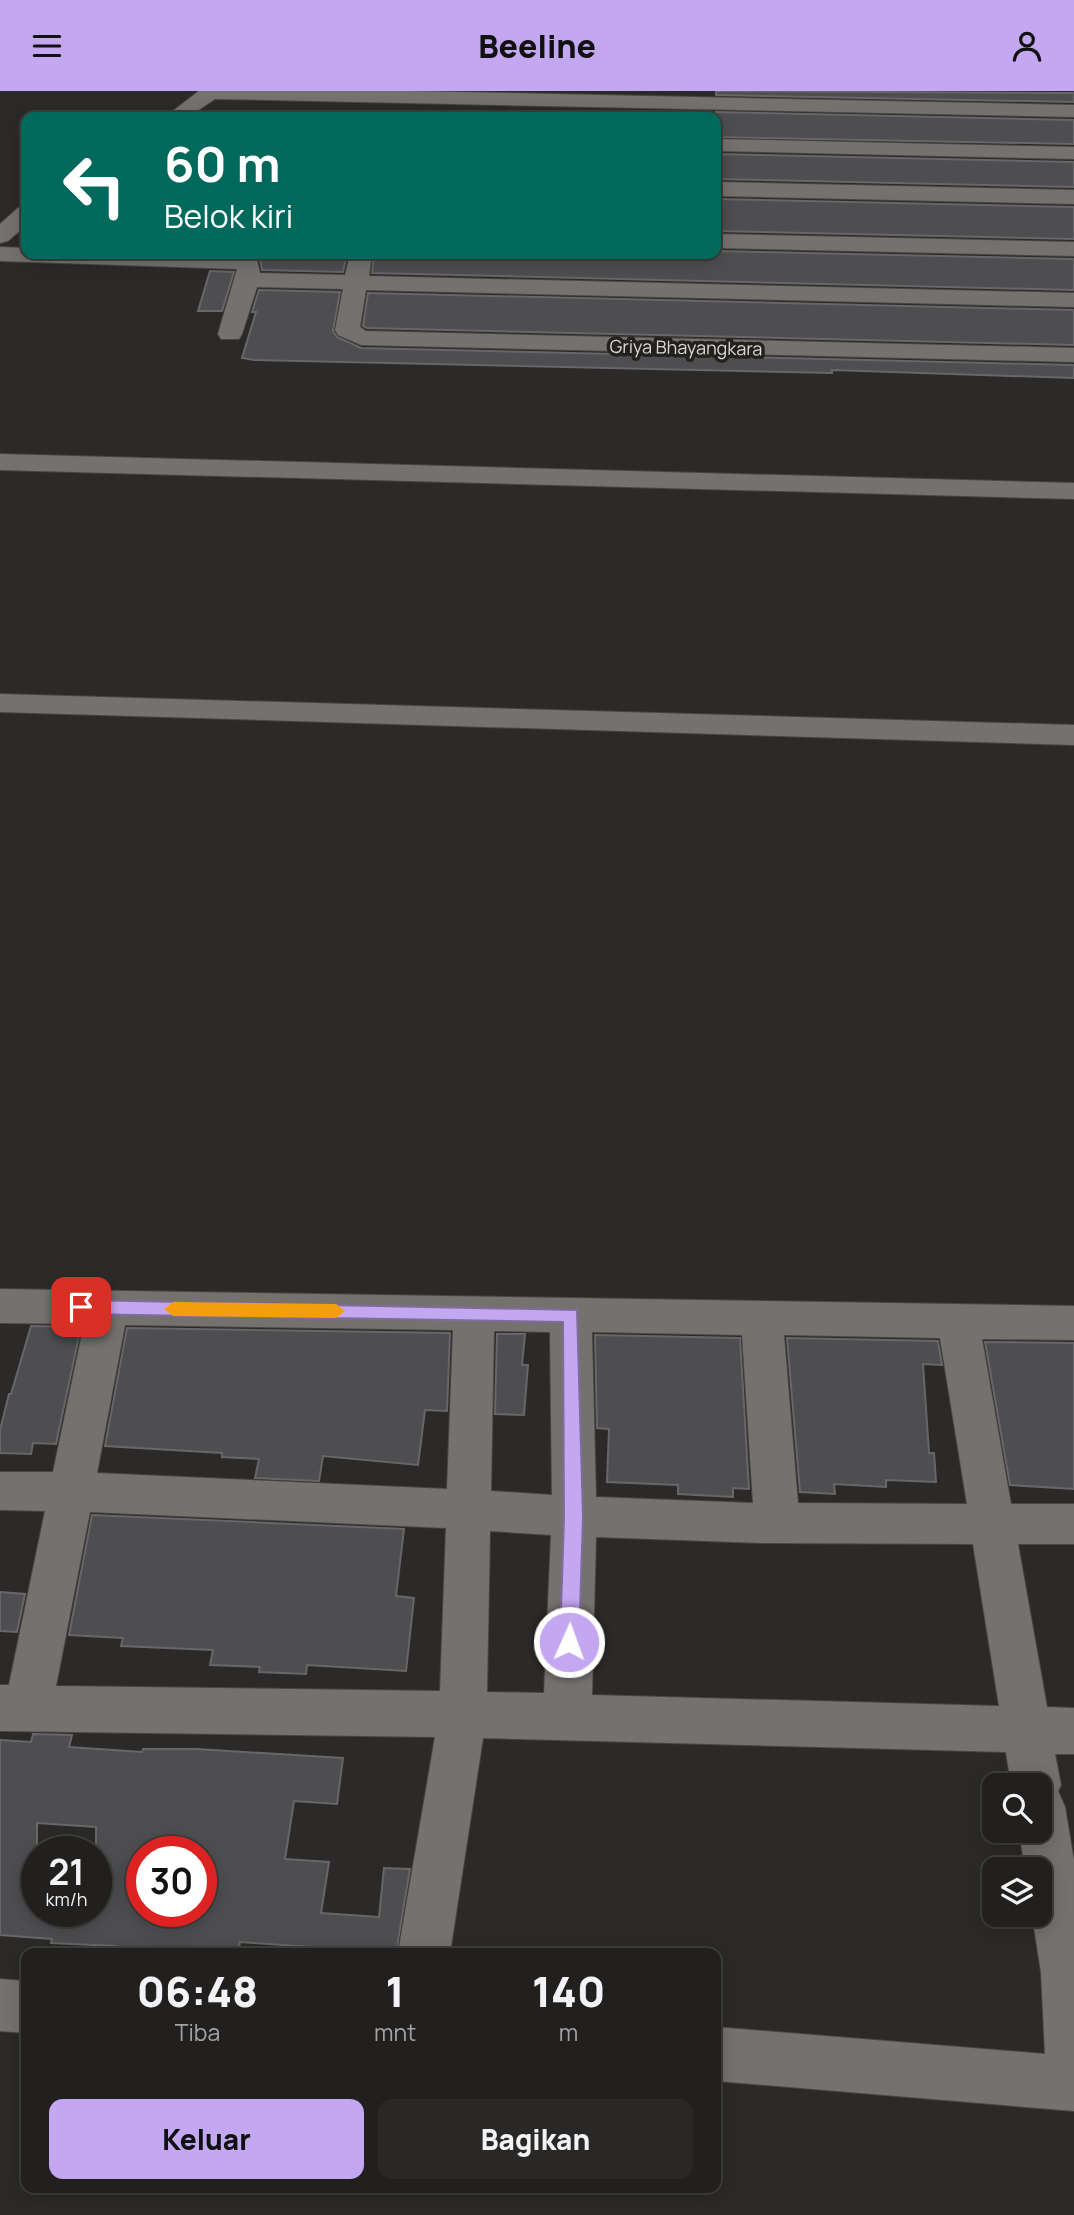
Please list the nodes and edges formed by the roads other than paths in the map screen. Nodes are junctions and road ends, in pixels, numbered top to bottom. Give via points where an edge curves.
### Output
1 (223, 92) edge
2 (793, 99) edge
3 (406, 102) edge
4 (1074, 111) edge
5 (185, 112) edge
6 (205, 112) edge
7 (721, 145) edge
8 (796, 147) junction
9 (1074, 153) edge
10 (721, 192) edge
11 (1074, 197) edge
12 (806, 226) junction
13 (721, 232) edge
14 (1074, 239) edge
15 (721, 240) edge
16 (1074, 249) edge
17 (229, 259) edge
18 (360, 259) edge
19 (248, 280) junction
20 (354, 285) junction
21 (811, 294) junction
22 (1074, 300) edge
23 (230, 334) dead end
24 (817, 349) junction
25 (1074, 355) edge
26 (0, 462) edge
27 (1074, 491) edge
28 (0, 703) edge
29 (1074, 735) edge
30 (0, 1306) edge
31 (108, 1308) junction
32 (474, 1314) junction
33 (571, 1315) junction
34 (762, 1318) junction
35 (958, 1321) junction
36 (1074, 1323) edge
37 (0, 1491) edge
38 (72, 1491) junction
39 (467, 1509) junction
40 (574, 1517) junction
41 (778, 1521) junction
42 (991, 1523) junction
43 (1074, 1524) edge
44 (14, 1708) edge
45 (463, 1714) junction
46 (567, 1717) junction
47 (1027, 1731) junction
48 (1074, 1731) edge
49 (1034, 1773) edge
50 (1047, 1843) edge
51 (425, 1948) edge
52 (1071, 1972) edge
53 (0, 2005) edge
54 (21, 2007) edge
55 (721, 2054) edge
56 (1074, 2085) edge

1 - 3 street
1 - 5 street
1 - 6 street
2 - 3 street
2 - 4 street
2 - 8 street
7 - 8 street
8 - 9 street
8 - 12 street
10 - 12 street
11 - 12 street
12 - 13 street
12 - 14 street
12 - 15 street
12 - 16 street
12 - 21 street
17 - 19 street via 249,265
18 - 20 street
19 - 20 street
19 - 23 street
20 - 21 street
20 - 24 street, Griya Bhayangkara via 347,330 361,338
21 - 22 street
21 - 24 street
24 - 25 street, Griya Bhayangkara
26 - 27 street
28 - 29 street
30 - 31 street
31 - 32 street
31 - 38 street
32 - 33 street
32 - 39 street
33 - 34 street
33 - 40 street
34 - 35 street
34 - 41 street
35 - 36 street
35 - 42 street
37 - 38 street
38 - 39 street
38 - 44 street
39 - 40 street
39 - 45 street
40 - 41 street
40 - 46 street
41 - 42 street
42 - 43 street
42 - 47 street
44 - 45 street
45 - 46 street
45 - 51 street
46 - 47 street
47 - 48 street
47 - 49 street
50 - 52 street
52 - 56 street
53 - 54 street
55 - 56 street

